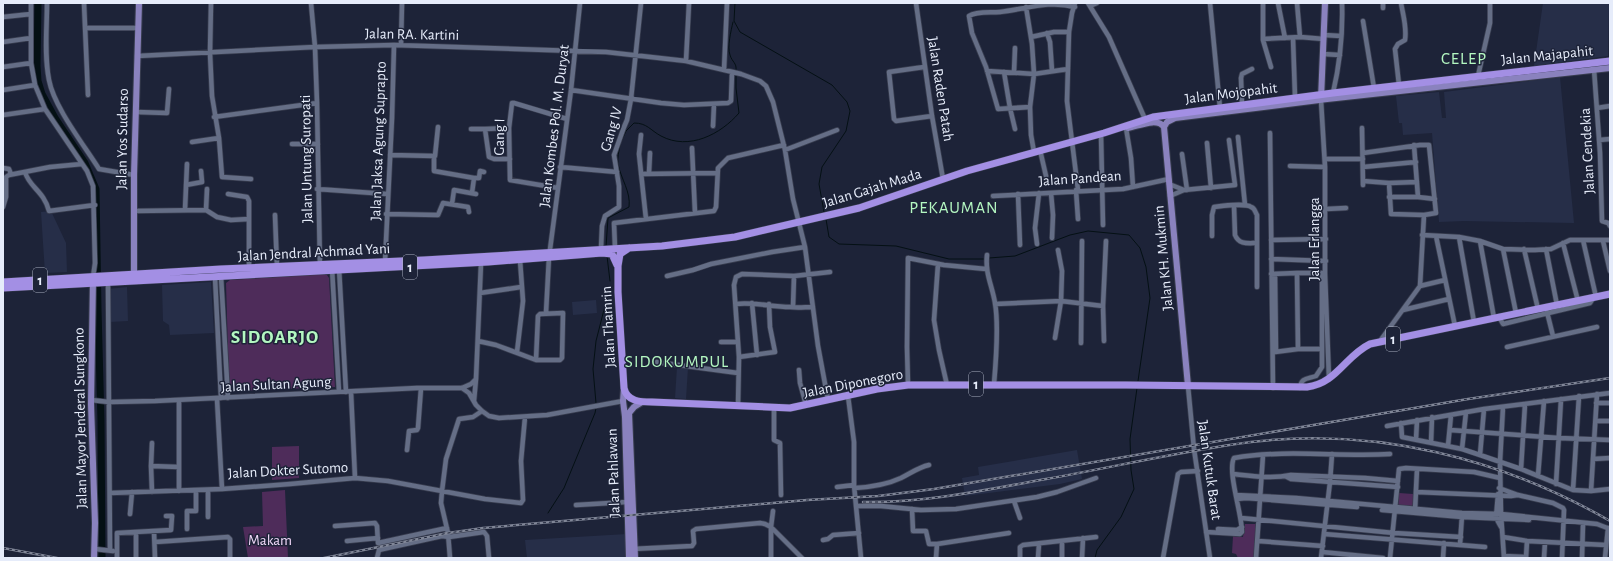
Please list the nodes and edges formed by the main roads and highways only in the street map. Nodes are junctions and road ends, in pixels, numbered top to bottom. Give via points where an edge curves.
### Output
1 (139, 3) edge
2 (1325, 3) edge
3 (1610, 61) edge
4 (1594, 63) junction
5 (1610, 68) edge
6 (1321, 97) junction
7 (1145, 119) joint
8 (1164, 127) junction
9 (1114, 130) junction
10 (631, 247) junction
11 (607, 249) junction
12 (550, 255) junction
13 (616, 262) junction
14 (339, 267) junction
15 (320, 268) junction
16 (219, 274) junction
17 (134, 275) junction
18 (99, 280) junction
19 (3, 282) edge
20 (3, 288) edge
21 (1610, 294) edge
22 (1188, 386) junction
23 (624, 388) junction
24 (623, 400) junction
25 (642, 402) junction
26 (629, 417) junction
27 (632, 549) junction
28 (94, 558) edge
29 (629, 558) edge
30 (635, 558) edge

1 - 17 main road, Jalan Yos Sudarso
2 - 6 main road
3 - 4 highway, Jalan Majapahit / 1
4 - 5 main road, Jalan Majapahit
4 - 6 main road, Jalan Majapahit
4 - 6 highway, Jalan Majapahit / 1 via 1534,67 1478,76 1333,92
6 - 7 highway, Jalan Mojopahit / 1 via 1295,97
6 - 8 main road, Jalan Mojopahit via 1175,118
7 - 9 highway, Jalan Gajah Mada / 1
8 - 9 main road, Jalan Gajah Mada via 1156,122
8 - 22 main road, Jalan KH. Mukmin
9 - 10 highway, Jalan Gajah Mada / 1 via 943,179 875,204 818,219 734,237 662,246
10 - 11 highway, Jalan Jendral Achmad Yani / 1
10 - 13 highway, Jalan Thamrin via 620,254
11 - 12 highway, Jalan Jendral Achmad Yani / 1
11 - 13 highway, Jalan Jendral Achmad Yani / 1
12 - 14 highway, Jalan Jendral Achmad Yani / 1 via 385,262
12 - 14 highway, Jalan Jendral Achmad Yani / 1 via 481,263
13 - 23 highway, Jalan Thamrin
14 - 15 highway, Jalan Jendral Achmad Yani / 1
15 - 16 highway, Jalan Jendral Achmad Yani / 1
15 - 16 highway, Jalan Jendral Achmad Yani / 1 via 249,268
16 - 17 highway, Jalan Jendral Achmad Yani / 1
16 - 18 highway, Jalan Jendral Achmad Yani / 1
17 - 18 highway, Jalan Jendral Achmad Yani / 1
18 - 19 highway, 1
18 - 20 highway, 1
18 - 28 main road, Jalan Mayor Jenderal Sungkono via 91,400 96,549
21 - 22 highway, 1 via 1558,305 1544,311 1474,322 1363,347 1329,379 1316,386
22 - 25 highway, Jalan Diponegoro / 1 via 908,385 877,389 790,408
23 - 24 main road, Jalan Pahlawan
23 - 25 highway, Jalan Thamrin / 1 via 628,397
24 - 26 main road
24 - 27 main road, Jalan Pahlawan via 627,502
25 - 26 main road, Jalan Pahlawan via 631,410
26 - 27 main road, Jalan Pahlawan
27 - 29 main road, Jalan Pahlawan
27 - 30 main road, Jalan Pahlawan

